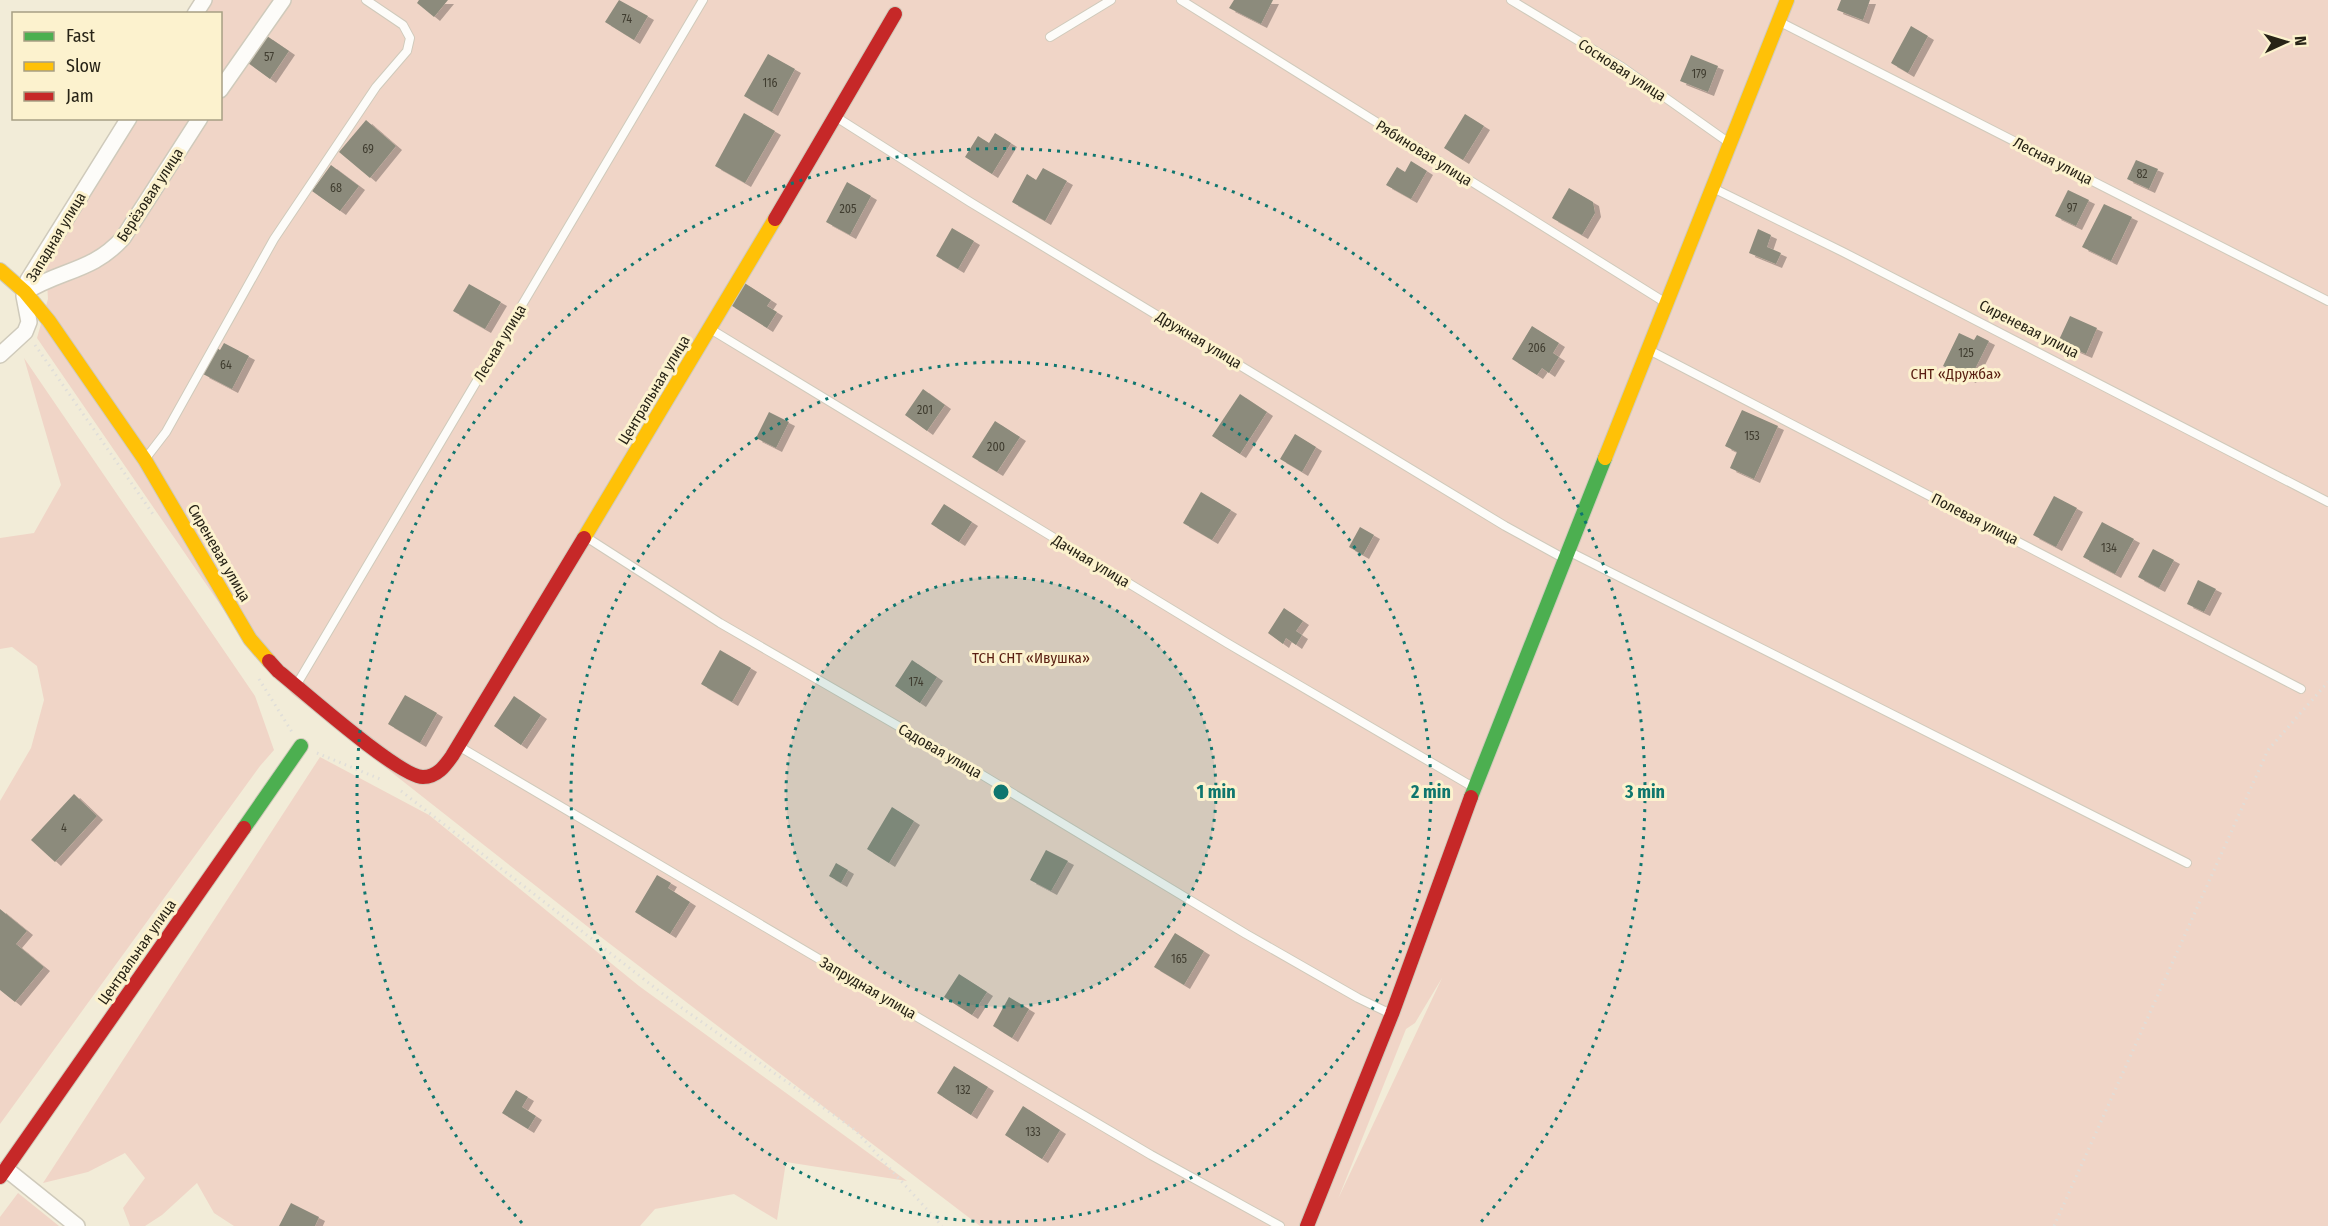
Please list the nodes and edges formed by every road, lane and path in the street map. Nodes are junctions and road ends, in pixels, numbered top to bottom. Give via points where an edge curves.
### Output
1 (283, 0) edge
2 (366, 0) edge
3 (704, 0) edge
4 (1111, 0) edge
5 (1181, 0) edge
6 (1511, 0) edge
7 (1787, 0) edge
8 (895, 14) dead end
9 (1779, 22) junction
10 (1050, 37) dead end
11 (222, 87) edge
12 (835, 117) junction
13 (128, 120) edge
14 (199, 120) edge
15 (1730, 144) junction
16 (1713, 188) junction
17 (0, 270) edge
18 (26, 292) junction
19 (2328, 301) edge
20 (1667, 304) junction
21 (710, 329) junction
22 (25, 332) junction
23 (1649, 350) junction
24 (0, 355) edge
25 (145, 460) junction
26 (2328, 502) edge
27 (159, 524) dead end
28 (585, 537) junction
29 (1567, 555) junction
30 (256, 675) dead end
31 (2328, 682) edge
32 (297, 686) junction
33 (2301, 689) dead end
34 (301, 746) junction
35 (458, 746) junction
36 (432, 777) joint
37 (381, 779) dead end
38 (1474, 788) junction
39 (400, 791) dead end
40 (2187, 863) dead end
41 (1392, 1014) junction
42 (3, 1173) edge
43 (77, 1226) edge
44 (942, 1226) edge
45 (1280, 1226) edge
46 (1307, 1226) edge
47 (2055, 1226) edge

1 - 11 street
2 - 25 lane via 403,25 410,38 407,51 376,87 274,239 166,432
3 - 32 lane, Лесная улица
4 - 10 lane
5 - 20 lane, Рябиновая улица
6 - 15 lane, Сосновая улица via 1622,68
7 - 9 street
8 - 12 street, Центральная улица
9 - 15 street
9 - 19 lane, Лесная улица
12 - 21 street, Центральная улица
12 - 29 lane, Дружная улица via 1505,526
13 - 18 street, Западная улица via 35,268
14 - 18 street, Берёзовая улица via 113,249 90,265 45,280
15 - 16 street
16 - 20 street
16 - 26 lane, Сиреневая улица
17 - 18 street, Сиреневая улица
18 - 22 street, Западная улица via 29,322
18 - 25 street, Сиреневая улица
20 - 23 street
21 - 28 street, Центральная улица
21 - 38 lane, Дачная улица
22 - 24 street
22 - 27 path
23 - 29 street
23 - 33 lane, Полевая улица
25 - 32 street, Сиреневая улица via 250,639
28 - 35 street, Центральная улица
28 - 41 lane, Садовая улица via 720,623 1246,934
29 - 38 street
29 - 40 lane, Дружная улица
30 - 34 path
31 - 47 path via 2268,750
32 - 36 street, Сиреневая улица via 394,765 405,772
34 - 37 path
34 - 42 street, Центральная улица
35 - 36 street, Центральная улица via 445,767
35 - 45 lane, Запрудная улица via 1151,1155
38 - 41 street
39 - 44 path via 672,1001 855,1130
41 - 46 street
42 - 43 street

